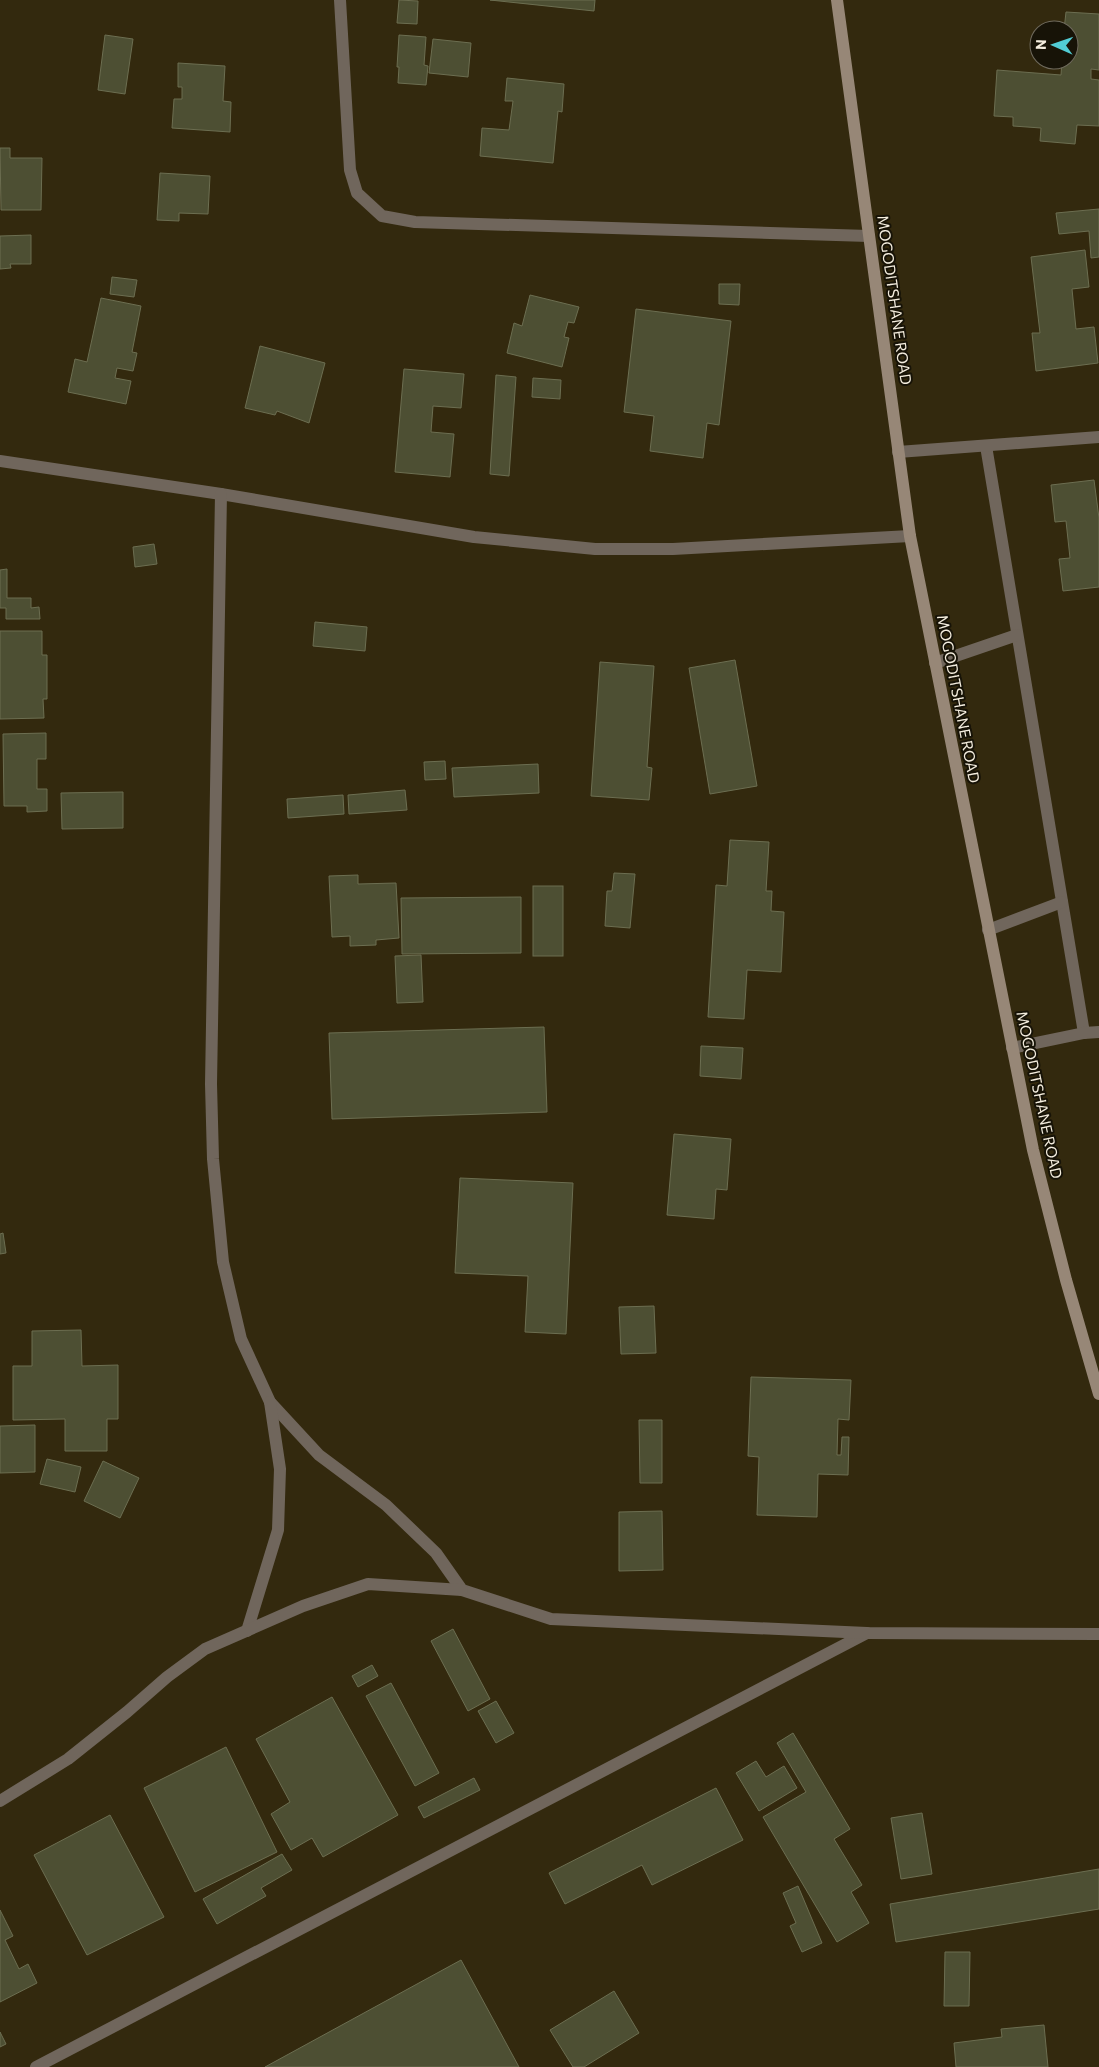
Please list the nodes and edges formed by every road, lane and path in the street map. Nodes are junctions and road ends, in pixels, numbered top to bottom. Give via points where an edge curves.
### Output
1 (340, 0) edge
2 (837, 0) edge
3 (869, 236) junction
4 (1099, 437) edge
5 (986, 446) junction
6 (898, 452) junction
7 (0, 461) edge
8 (221, 494) junction
9 (910, 536) junction
10 (1017, 635) junction
11 (935, 663) junction
12 (1062, 902) junction
13 (988, 930) junction
14 (1099, 1032) edge
15 (1084, 1033) junction
16 (1012, 1048) junction
17 (1099, 1394) edge
18 (270, 1402) junction
19 (462, 1590) junction
20 (247, 1631) junction
21 (867, 1633) junction
22 (1099, 1634) edge
23 (0, 1801) edge
24 (36, 2067) edge

1 - 3 street via 350,170 357,193 382,216 415,222
2 - 3 main road, MOGODITSHANE ROAD
3 - 6 main road, MOGODITSHANE ROAD
4 - 5 street
5 - 6 street
5 - 10 street
6 - 9 main road, MOGODITSHANE ROAD
7 - 8 street
8 - 9 street via 474,537 595,549 673,549
8 - 18 street via 211,1084 213,1159 223,1262 242,1339
9 - 11 main road, MOGODITSHANE ROAD
10 - 11 street
10 - 12 street
11 - 13 main road, MOGODITSHANE ROAD
12 - 13 street
12 - 15 street
13 - 16 main road, MOGODITSHANE ROAD
14 - 15 street
15 - 16 street
16 - 17 main road, MOGODITSHANE ROAD via 1033,1150
18 - 19 street via 319,1455 393,1512 436,1554
18 - 20 street via 280,1469 278,1530
19 - 20 street via 368,1584 303,1606
19 - 21 street via 551,1618
20 - 23 street via 205,1649 68,1759
21 - 22 street
21 - 24 street

